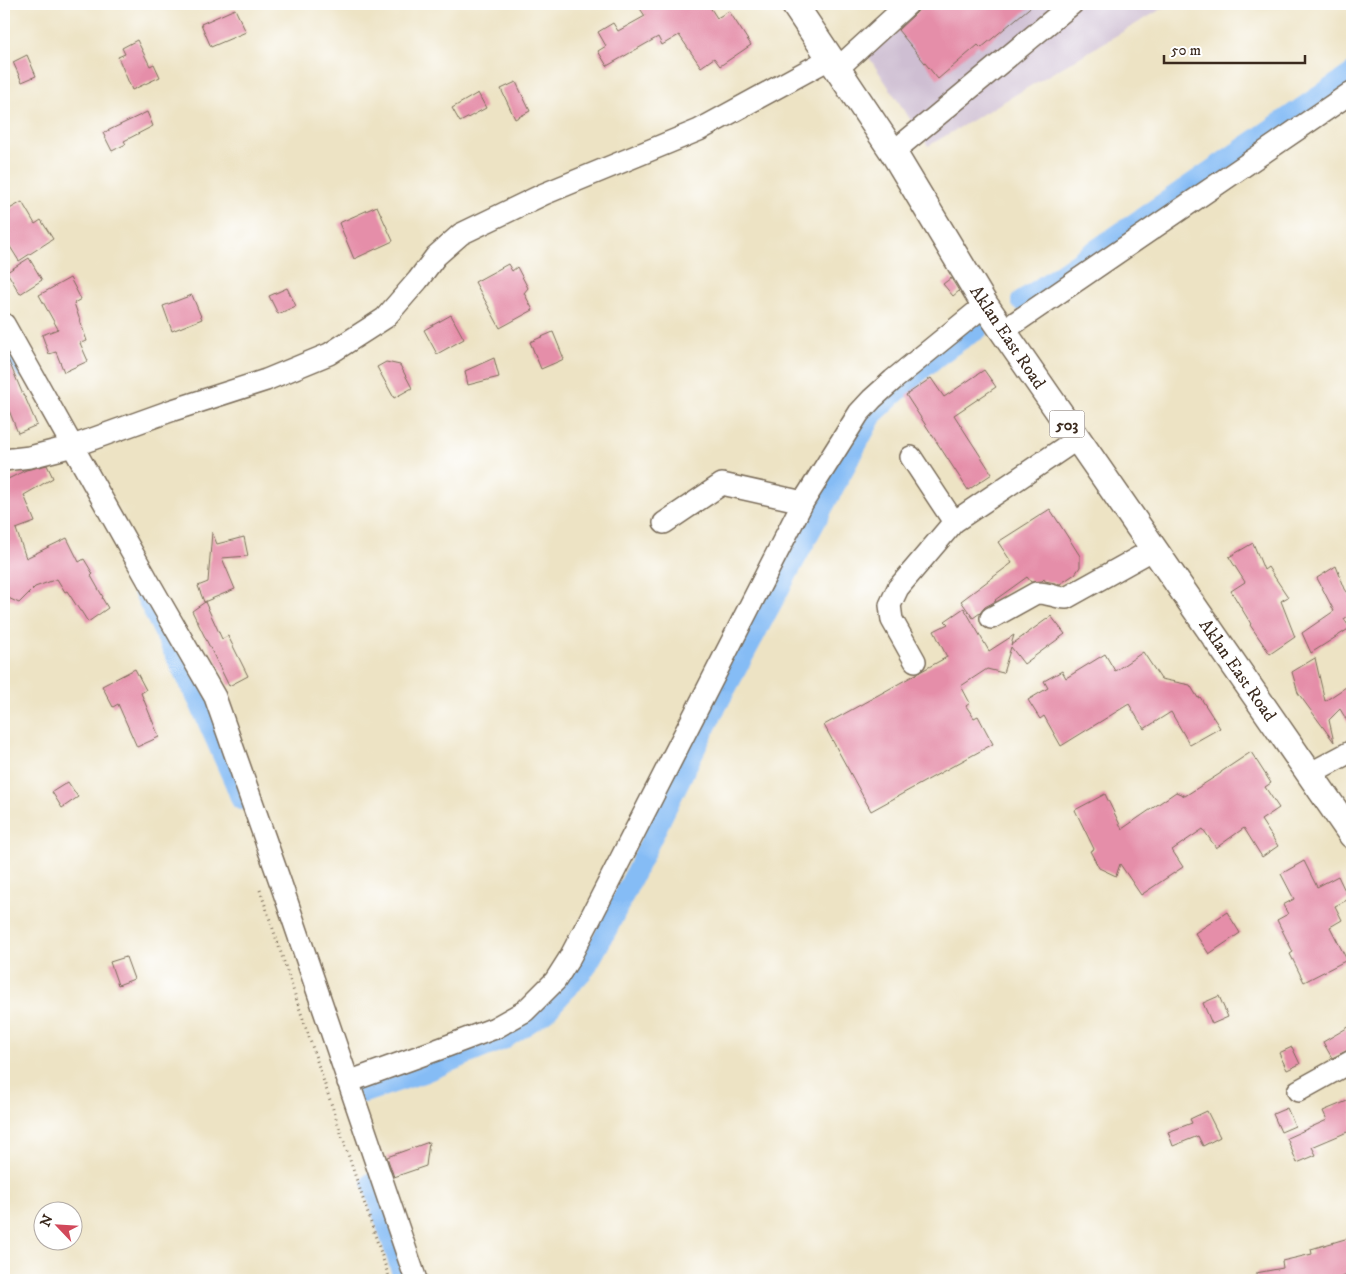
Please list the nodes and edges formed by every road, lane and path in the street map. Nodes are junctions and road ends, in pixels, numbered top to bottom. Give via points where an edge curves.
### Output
1 (794, 4) edge
2 (908, 4) edge
3 (1072, 4) edge
4 (834, 63) junction
5 (1352, 92) edge
6 (893, 152) junction
7 (986, 305) junction
8 (4, 324) edge
9 (1003, 331) junction
10 (1078, 439) junction
11 (73, 446) junction
12 (911, 457) dead end
13 (4, 460) edge
14 (803, 502) junction
15 (954, 522) junction
16 (664, 523) dead end
17 (1154, 549) junction
18 (991, 618) dead end
19 (915, 661) dead end
20 (1352, 751) edge
21 (1310, 774) junction
22 (1352, 836) edge
23 (258, 884) dead end
24 (1352, 1061) edge
25 (348, 1082) junction
26 (1298, 1091) dead end
27 (390, 1280) edge
28 (416, 1280) edge

1 - 4 main road, Aklan East Road / 503
2 - 4 street
3 - 6 street
4 - 6 main road, Aklan East Road / 503
4 - 11 street via 699,130 544,194 461,234 436,256 385,318 328,354 266,380
5 - 9 street
6 - 7 main road, Aklan East Road / 503
7 - 9 main road, Aklan East Road / 503
7 - 14 street via 872,399
8 - 11 street
9 - 10 main road, Aklan East Road / 503
10 - 15 street
10 - 17 main road, Aklan East Road / 503
11 - 13 street
11 - 25 street via 215,697
12 - 15 street
14 - 16 street via 722,484
14 - 25 street via 586,927 555,981 525,1011 495,1028
15 - 19 street via 898,588 890,605 892,620
17 - 18 street via 1066,598 1036,593
17 - 21 main road, Aklan East Road / 503
20 - 21 street
21 - 22 main road, Aklan East Road / 503
23 - 27 path
24 - 26 street
25 - 28 street

